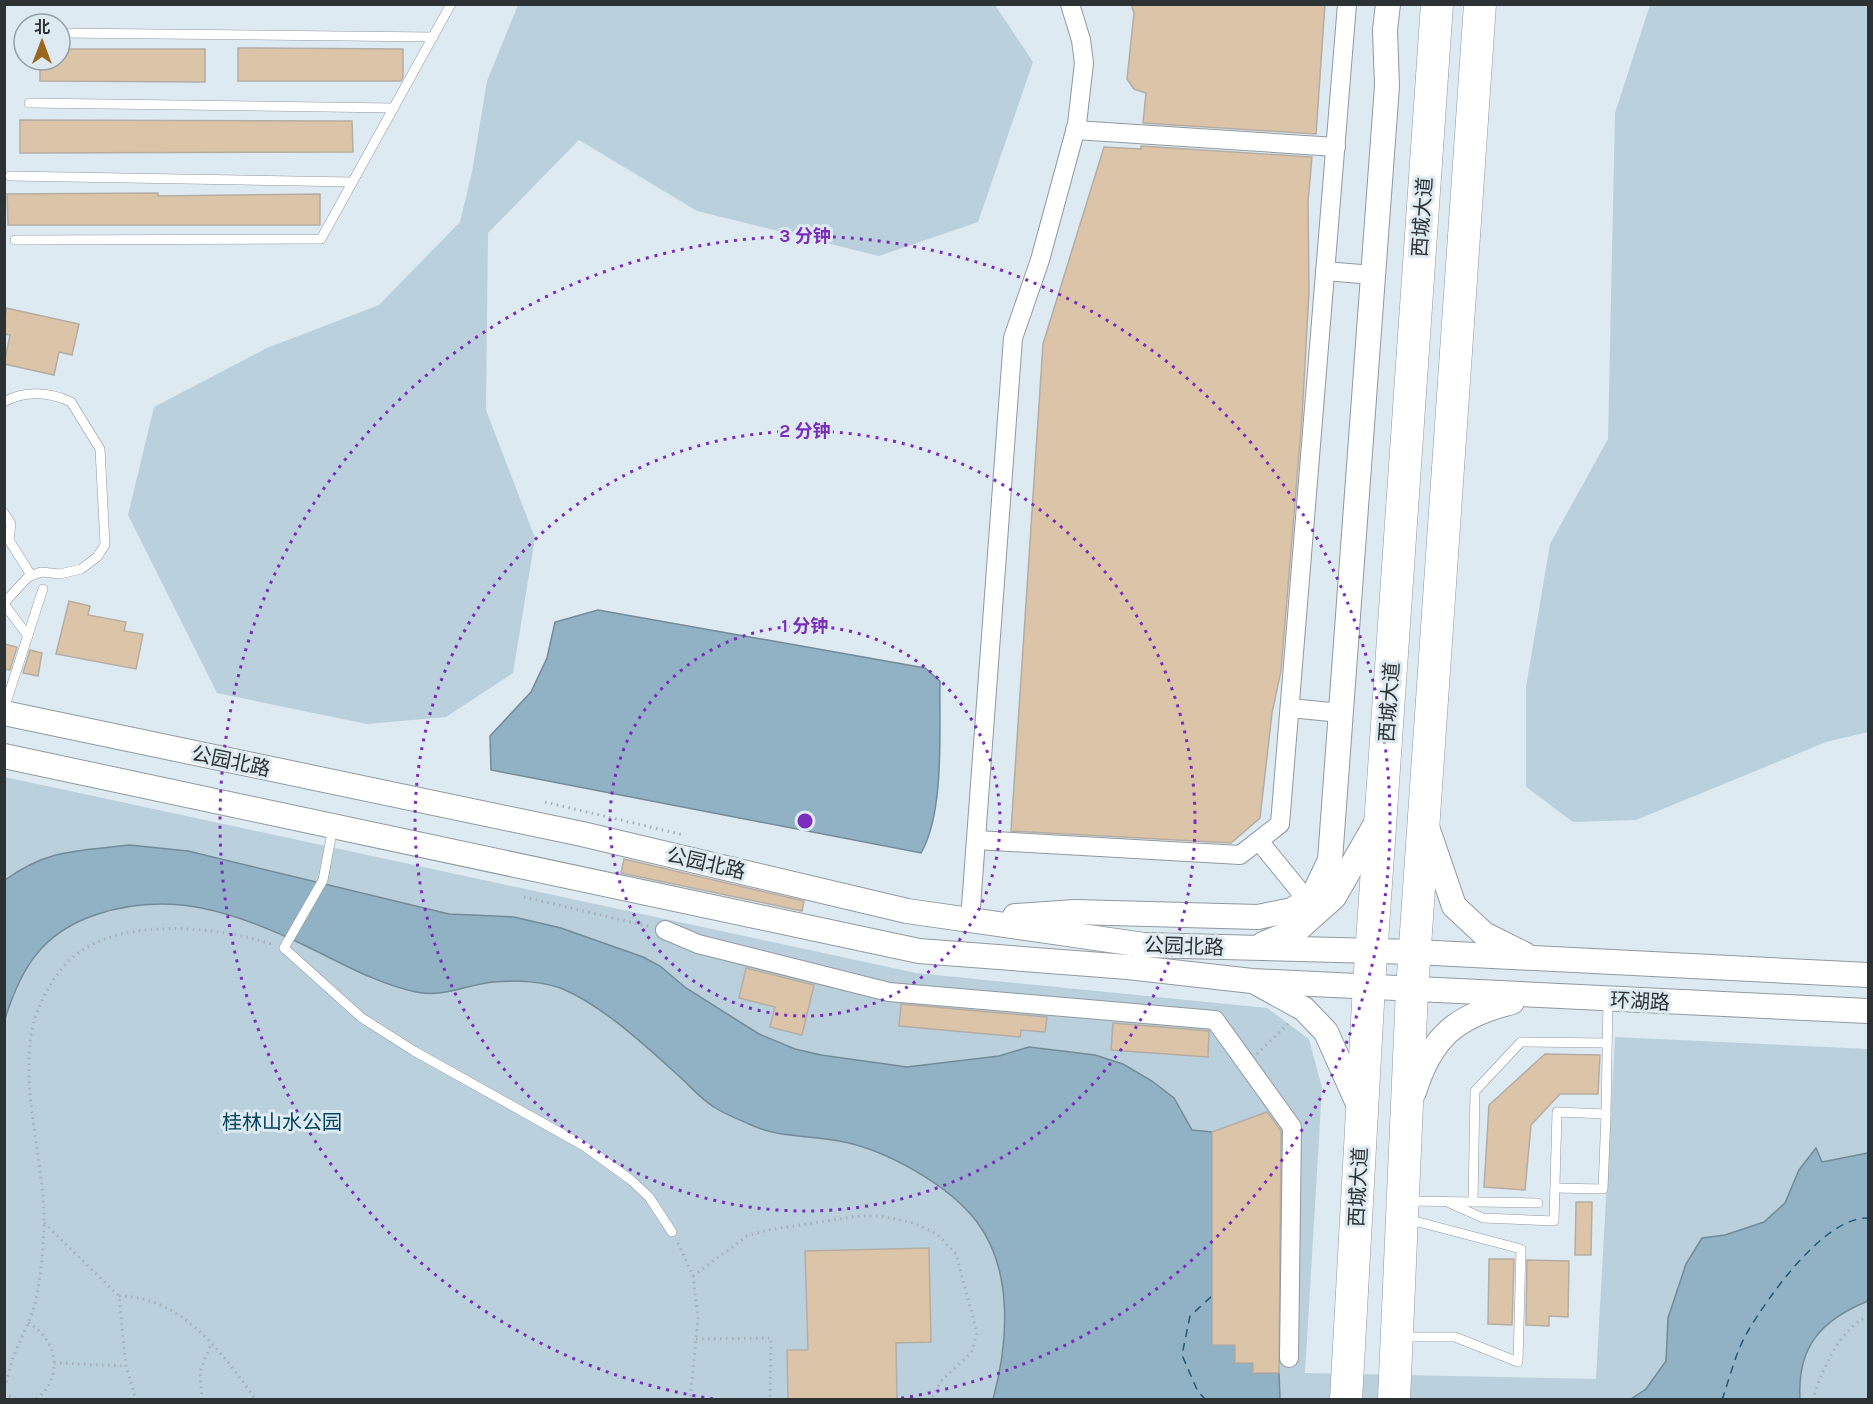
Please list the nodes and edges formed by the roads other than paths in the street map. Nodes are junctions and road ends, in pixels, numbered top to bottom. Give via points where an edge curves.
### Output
1 (451, 4) edge
2 (1070, 4) edge
3 (1347, 4) edge
4 (1388, 4) edge
5 (1437, 4) edge
6 (1480, 4) edge
7 (72, 33) edge
8 (434, 37) junction
9 (29, 103) dead end
10 (394, 108) junction
11 (1075, 130) junction
12 (1336, 147) junction
13 (10, 176) dead end
14 (352, 182) junction
15 (15, 240) dead end
16 (1326, 271) junction
17 (1373, 275) junction
18 (4, 402) edge
19 (4, 513) edge
20 (31, 575) junction
21 (43, 589) dead end
22 (4, 604) edge
23 (28, 636) junction
24 (4, 708) edge
25 (1290, 708) junction
26 (4, 713) edge
27 (1341, 713) junction
28 (4, 756) edge
29 (1381, 815) junction
30 (1424, 819) junction
31 (333, 825) junction
32 (976, 840) junction
33 (1259, 841) junction
34 (1307, 900) junction
35 (970, 920) junction
36 (665, 930) road end
37 (1254, 948) junction
38 (1371, 951) junction
39 (1415, 952) junction
40 (1531, 958) junction
41 (1869, 975) edge
42 (1252, 981) junction
43 (1369, 985) junction
44 (1412, 990) junction
45 (1534, 996) junction
46 (1608, 999) junction
47 (1869, 1011) edge
48 (1607, 1043) junction
49 (1362, 1112) junction
50 (1606, 1114) junction
51 (1406, 1117) junction
52 (1555, 1188) junction
53 (1445, 1201) junction
54 (1473, 1202) junction
55 (1538, 1203) dead end
56 (1402, 1209) junction
57 (672, 1232) road end
58 (1395, 1351) junction
59 (1289, 1358) dead end
60 (1347, 1400) edge
61 (1394, 1400) edge

1 - 8 lane
2 - 11 street via 1084,63
3 - 12 street
4 - 17 main road via 1387,86
5 - 29 highway, 西城大道
6 - 30 highway
7 - 8 lane
8 - 10 lane
9 - 10 lane
10 - 14 lane
11 - 12 street
11 - 32 street via 1040,260 1013,338
12 - 16 street
13 - 14 lane
14 - 15 lane via 321,238
16 - 17 street
16 - 25 street
17 - 27 main road
18 - 20 lane via 24,393 72,402 97,440 102,455 106,533 102,552 73,572
19 - 20 lane via 11,524 9,540
20 - 22 lane
21 - 23 lane
22 - 23 lane
23 - 24 lane
25 - 27 street
25 - 33 street via 1280,824
26 - 35 main road, 公园北路 via 582,834 907,911
27 - 34 main road via 1330,860 1313,896
28 - 31 main road, 公园北路
29 - 37 main road via 1334,897 1297,930
29 - 38 highway, 西城大道
30 - 39 highway
30 - 40 main road via 1454,906 1484,934
31 - 42 main road, 公园北路 via 919,951
31 - 57 lane via 323,880 284,948 362,1017 414,1051 593,1152 649,1197
32 - 33 street via 1240,855
32 - 35 street
33 - 34 street
34 - 35 main road via 1292,910 1257,917 1075,912
35 - 37 main road, 公园北路 via 1144,945
36 - 59 street via 698,944 889,992 1215,1020 1292,1127
37 - 38 main road, 公园北路
38 - 39 main road, 公园北路
38 - 43 highway, 西城大道
39 - 40 main road, 环湖路
39 - 44 highway
40 - 41 main road, 环湖路
42 - 43 main road, 公园北路
42 - 49 main road via 1304,1009 1326,1032
43 - 44 main road, 公园北路
43 - 49 highway, 西城大道
44 - 45 main road, 环湖路
44 - 51 highway
45 - 46 main road, 环湖路
45 - 51 main road via 1483,1009 1459,1022 1434,1046 1422,1065
46 - 47 main road, 环湖路
46 - 48 lane
48 - 50 lane
48 - 54 lane via 1521,1042 1475,1091
49 - 60 highway, 西城大道
50 - 52 lane via 1603,1189
50 - 52 lane via 1557,1113
51 - 56 highway
52 - 53 lane via 1554,1221 1483,1218
53 - 54 lane
53 - 56 lane
54 - 55 lane
56 - 58 highway
56 - 58 lane via 1521,1249 1518,1362 1455,1337
58 - 61 highway

